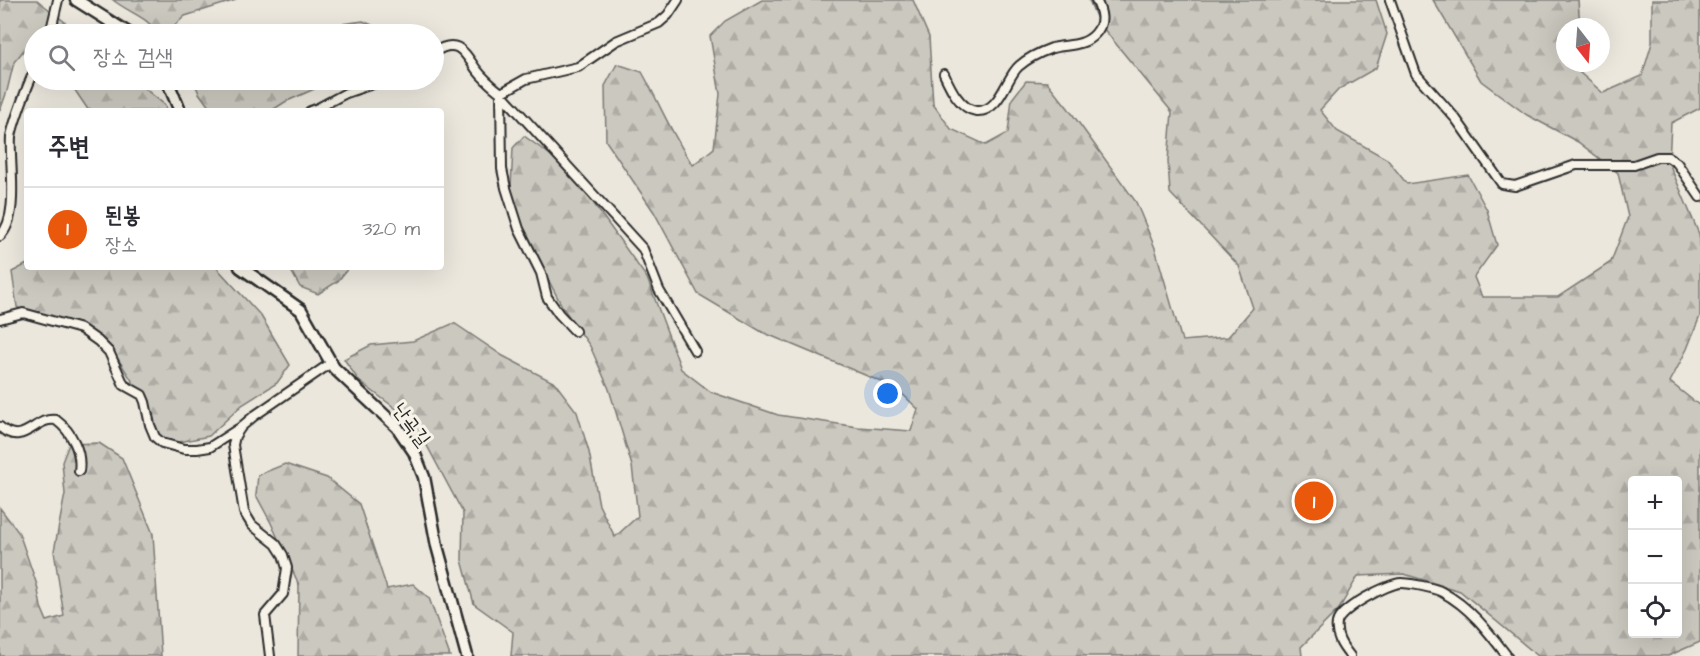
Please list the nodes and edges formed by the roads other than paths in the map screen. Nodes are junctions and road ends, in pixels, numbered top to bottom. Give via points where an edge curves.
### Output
1 (57, 0) edge
2 (76, 0) edge
3 (678, 0) edge
4 (1096, 0) edge
5 (1390, 0) edge
6 (52, 24) edge
7 (114, 24) edge
8 (444, 48) edge
9 (944, 74) dead end
10 (28, 90) edge
11 (171, 90) edge
12 (355, 90) edge
13 (501, 93) junction
14 (179, 108) edge
15 (316, 108) edge
16 (1700, 197) edge
17 (0, 236) edge
18 (244, 270) edge
19 (0, 319) edge
20 (575, 331) dead end
21 (695, 351) dead end
22 (331, 363) junction
23 (0, 427) edge
24 (242, 427) junction
25 (79, 471) dead end
26 (270, 656) edge
27 (467, 656) edge
28 (1350, 656) edge
29 (1507, 656) edge

1 - 6 street
2 - 7 street
3 - 13 street via 659,23 616,40 578,67 526,79
4 - 9 street via 1102,25 1095,33 1083,43 1052,48 1026,61 984,110 976,111 965,105 953,93
5 - 16 street via 1416,74 1456,119 1502,184 1515,186 1576,165 1634,165 1668,157 1677,162
8 - 13 street via 465,52
10 - 17 street via 11,136 13,196 5,231
11 - 14 street
12 - 15 street
13 - 20 street via 506,188 547,297
13 - 21 street via 643,249 659,290
18 - 22 street, 난곡길 via 301,310
19 - 24 street via 23,313 81,329 98,341 109,352 124,385 142,395 150,425 162,443 184,449 210,447
22 - 24 street
22 - 27 street, 난곡길 via 397,427 414,452 424,477 437,546
23 - 25 street via 19,434 56,420 73,440
24 - 26 street via 232,445 244,512 252,525 276,544 287,568 283,594 265,615
28 - 29 street via 1338,634 1337,621 1342,613 1400,583 1440,591 1478,618

